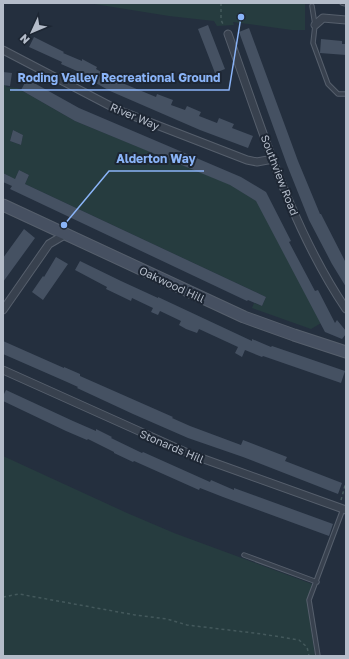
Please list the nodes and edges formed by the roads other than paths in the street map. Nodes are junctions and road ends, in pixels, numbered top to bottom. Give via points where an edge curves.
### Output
1 (342, 3) edge
2 (346, 4) edge
3 (312, 6) dead end
4 (346, 20) edge
5 (315, 24) junction
6 (228, 34) road end
7 (3, 50) edge
8 (346, 94) edge
9 (273, 159) junction
10 (3, 205) edge
11 (66, 234) junction
12 (346, 309) edge
13 (3, 310) edge
14 (346, 352) edge
15 (3, 370) edge
16 (342, 509) edge
17 (244, 555) dead end
18 (317, 582) junction
19 (318, 656) edge

1 - 2 lane
3 - 5 lane
4 - 5 street via 323,18
5 - 8 lane via 313,43 328,84 338,94
6 - 9 street, Southview Road
7 - 9 street, River Way via 125,113 247,160 257,162
9 - 12 street, Southview Road via 308,244
10 - 11 street, Oakwood Hill
11 - 13 street via 49,244
11 - 14 street, Oakwood Hill via 244,317
15 - 16 street, Stonards Hill via 190,454
16 - 18 lane
17 - 18 lane
18 - 19 lane via 309,600

